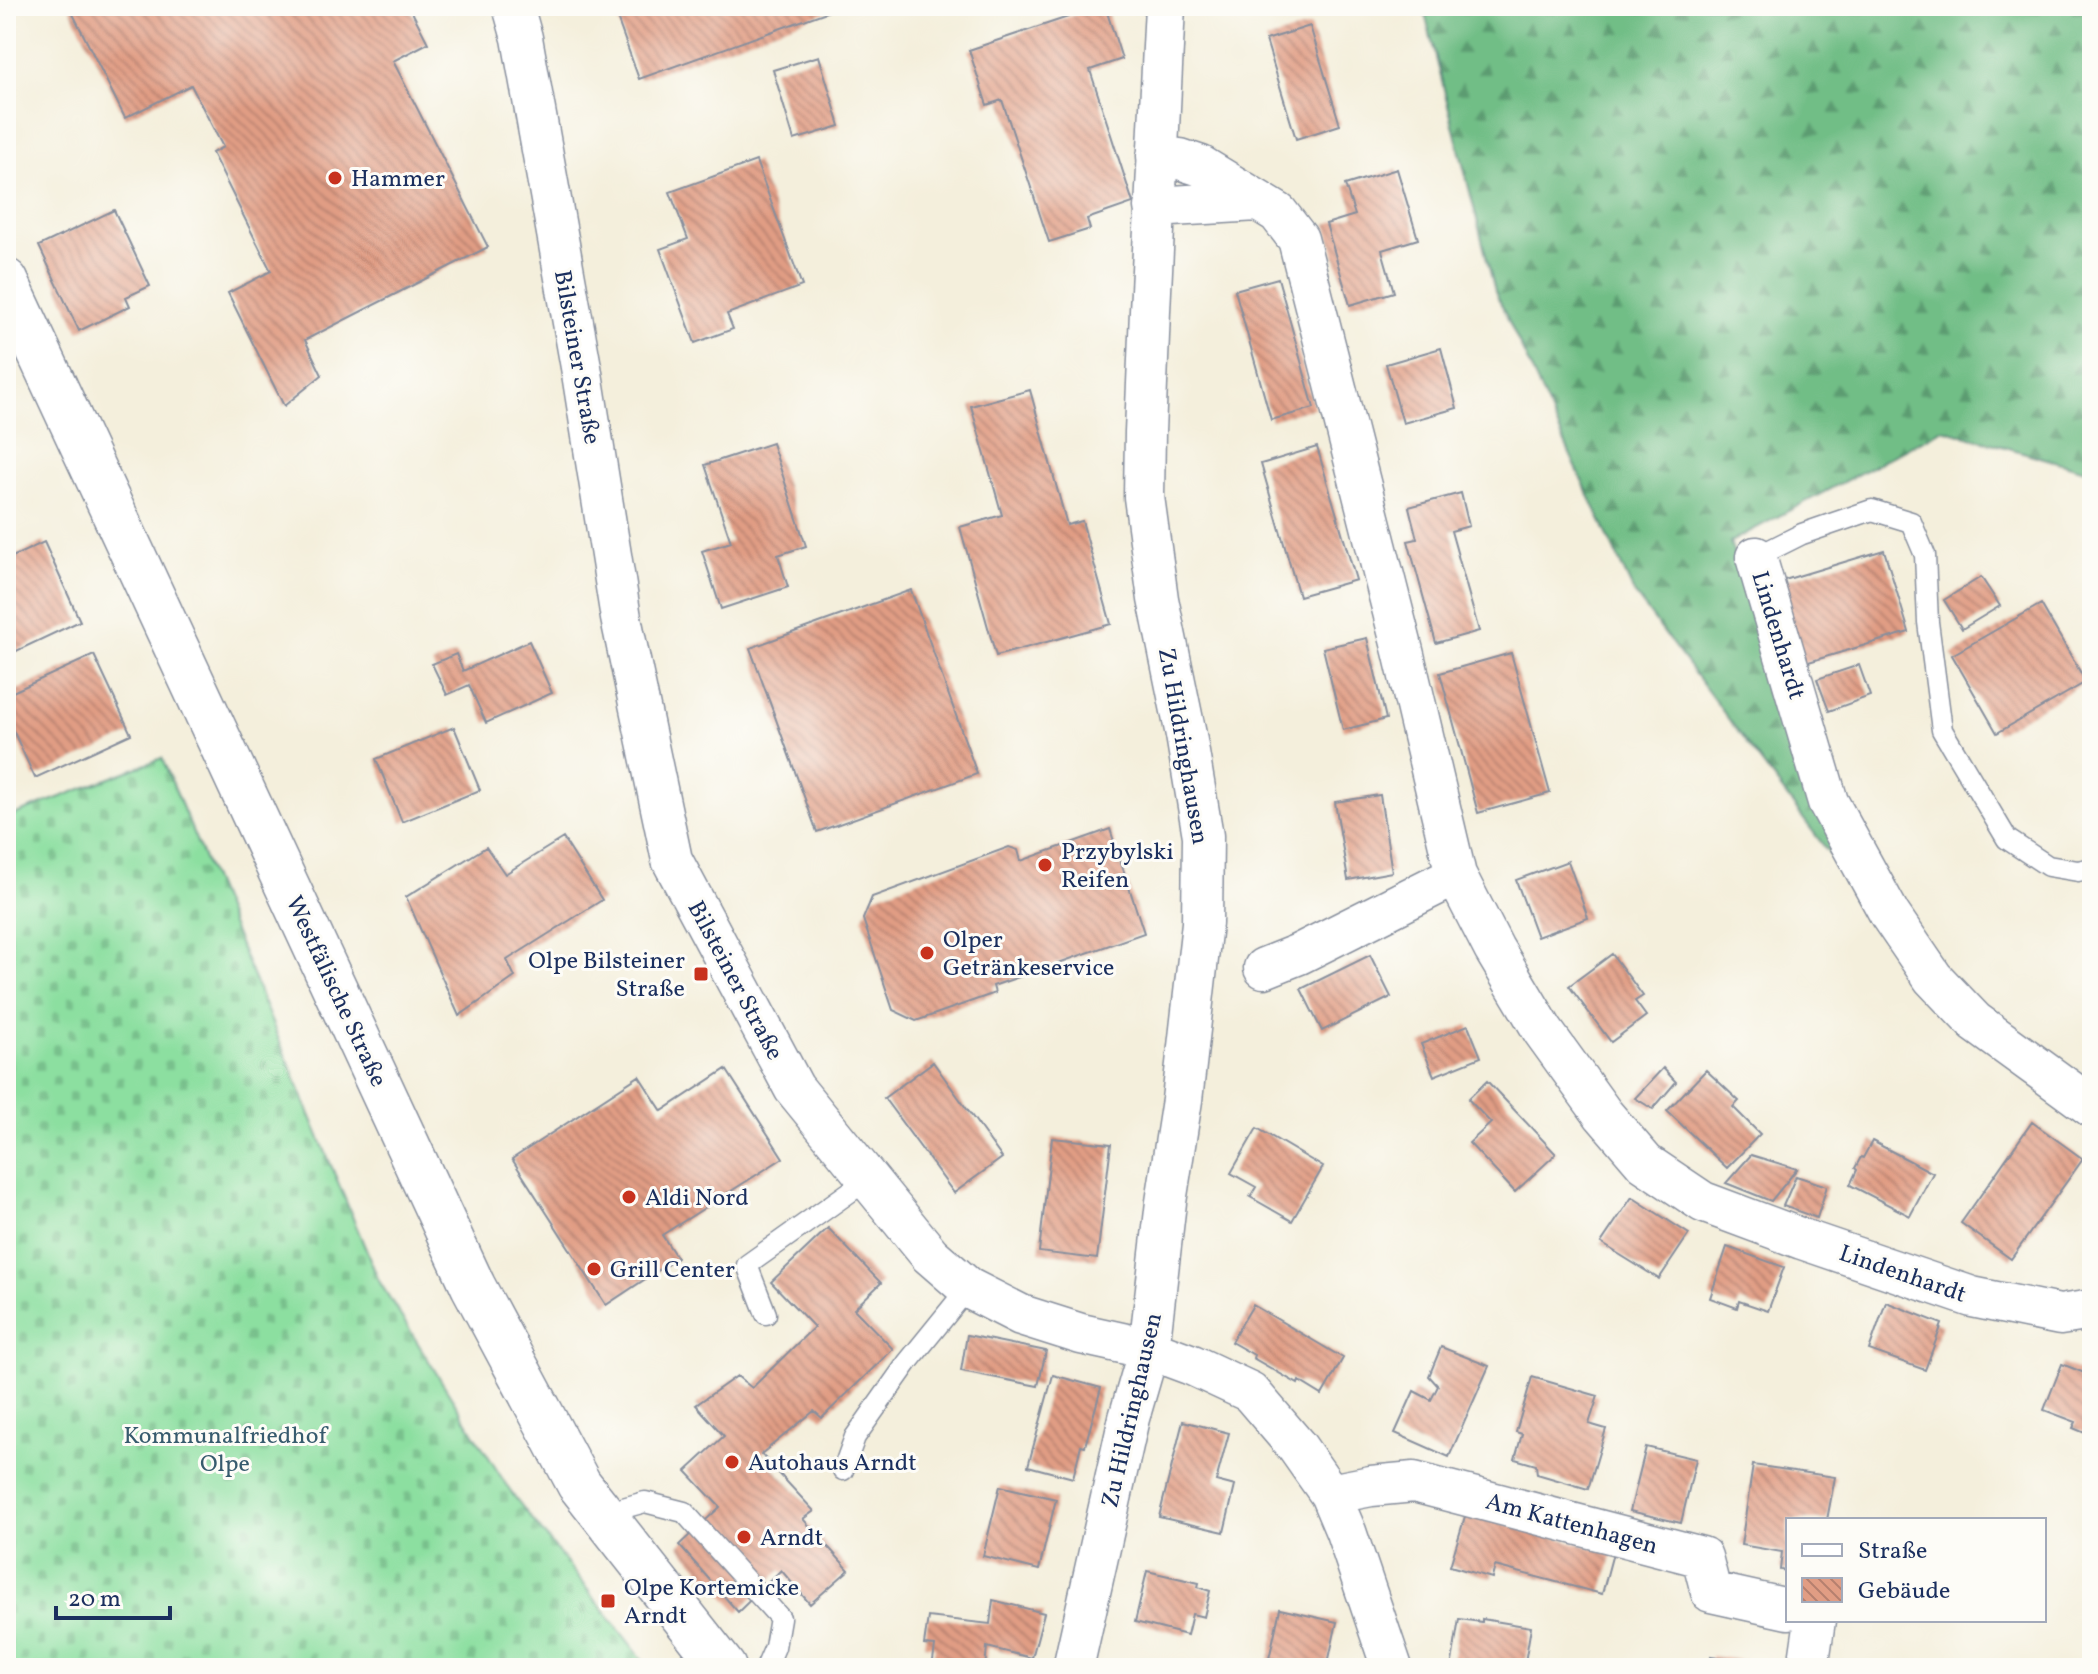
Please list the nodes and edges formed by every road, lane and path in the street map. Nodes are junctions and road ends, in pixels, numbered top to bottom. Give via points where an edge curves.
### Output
1 (513, 6) edge
2 (1165, 6) edge
3 (1157, 156) junction
4 (1258, 201) junction
5 (1154, 207) junction
6 (6, 281) edge
7 (1756, 557) joint
8 (2092, 868) edge
9 (1456, 875) junction
10 (1264, 968) dead end
11 (2092, 1107) edge
12 (868, 1179) junction
13 (968, 1288) junction
14 (2092, 1310) edge
15 (766, 1314) dead end
16 (1149, 1349) junction
17 (843, 1470) dead end
18 (1330, 1494) junction
19 (601, 1514) junction
20 (1786, 1609) edge
21 (1815, 1622) edge
22 (724, 1668) edge
23 (766, 1668) edge
24 (1073, 1668) edge
25 (1392, 1668) edge
26 (1808, 1668) edge

1 - 12 street, Bilsteiner Straße via 581,367 621,618 672,860 794,1088
2 - 3 street, Zu Hildringhausen
3 - 4 street, Lindenhardt via 1201,166
3 - 5 street, Zu Hildringhausen
4 - 5 street
4 - 9 street, Lindenhardt via 1278,213 1298,239
5 - 16 street, Zu Hildringhausen via 1144,497 1203,836 1202,923
6 - 19 street, Westfälische Straße via 473,1286 579,1484
7 - 8 lane, Lindenhardt via 1802,534 1872,510 1911,522 1925,555 1942,730 2007,839 2048,866
7 - 11 street, Lindenhardt via 1828,802 1890,915 1933,978 1975,1022
9 - 10 street
9 - 14 street, Lindenhardt via 1543,1031 1645,1163 1703,1202 1972,1297 2060,1315
12 - 13 street, Bilsteiner Straße via 930,1255
12 - 15 lane via 747,1265
13 - 16 street, Bilsteiner Straße via 1021,1315
13 - 17 lane via 855,1437
16 - 18 street, Bilsteiner Straße via 1250,1392
16 - 24 street, Zu Hildringhausen
18 - 20 street, Am Kattenhagen via 1414,1482 1702,1557 1711,1592
18 - 25 street, Bilsteiner Straße
19 - 22 street, Westfälische Straße
19 - 23 lane via 645,1502 684,1512 780,1618
21 - 26 street

